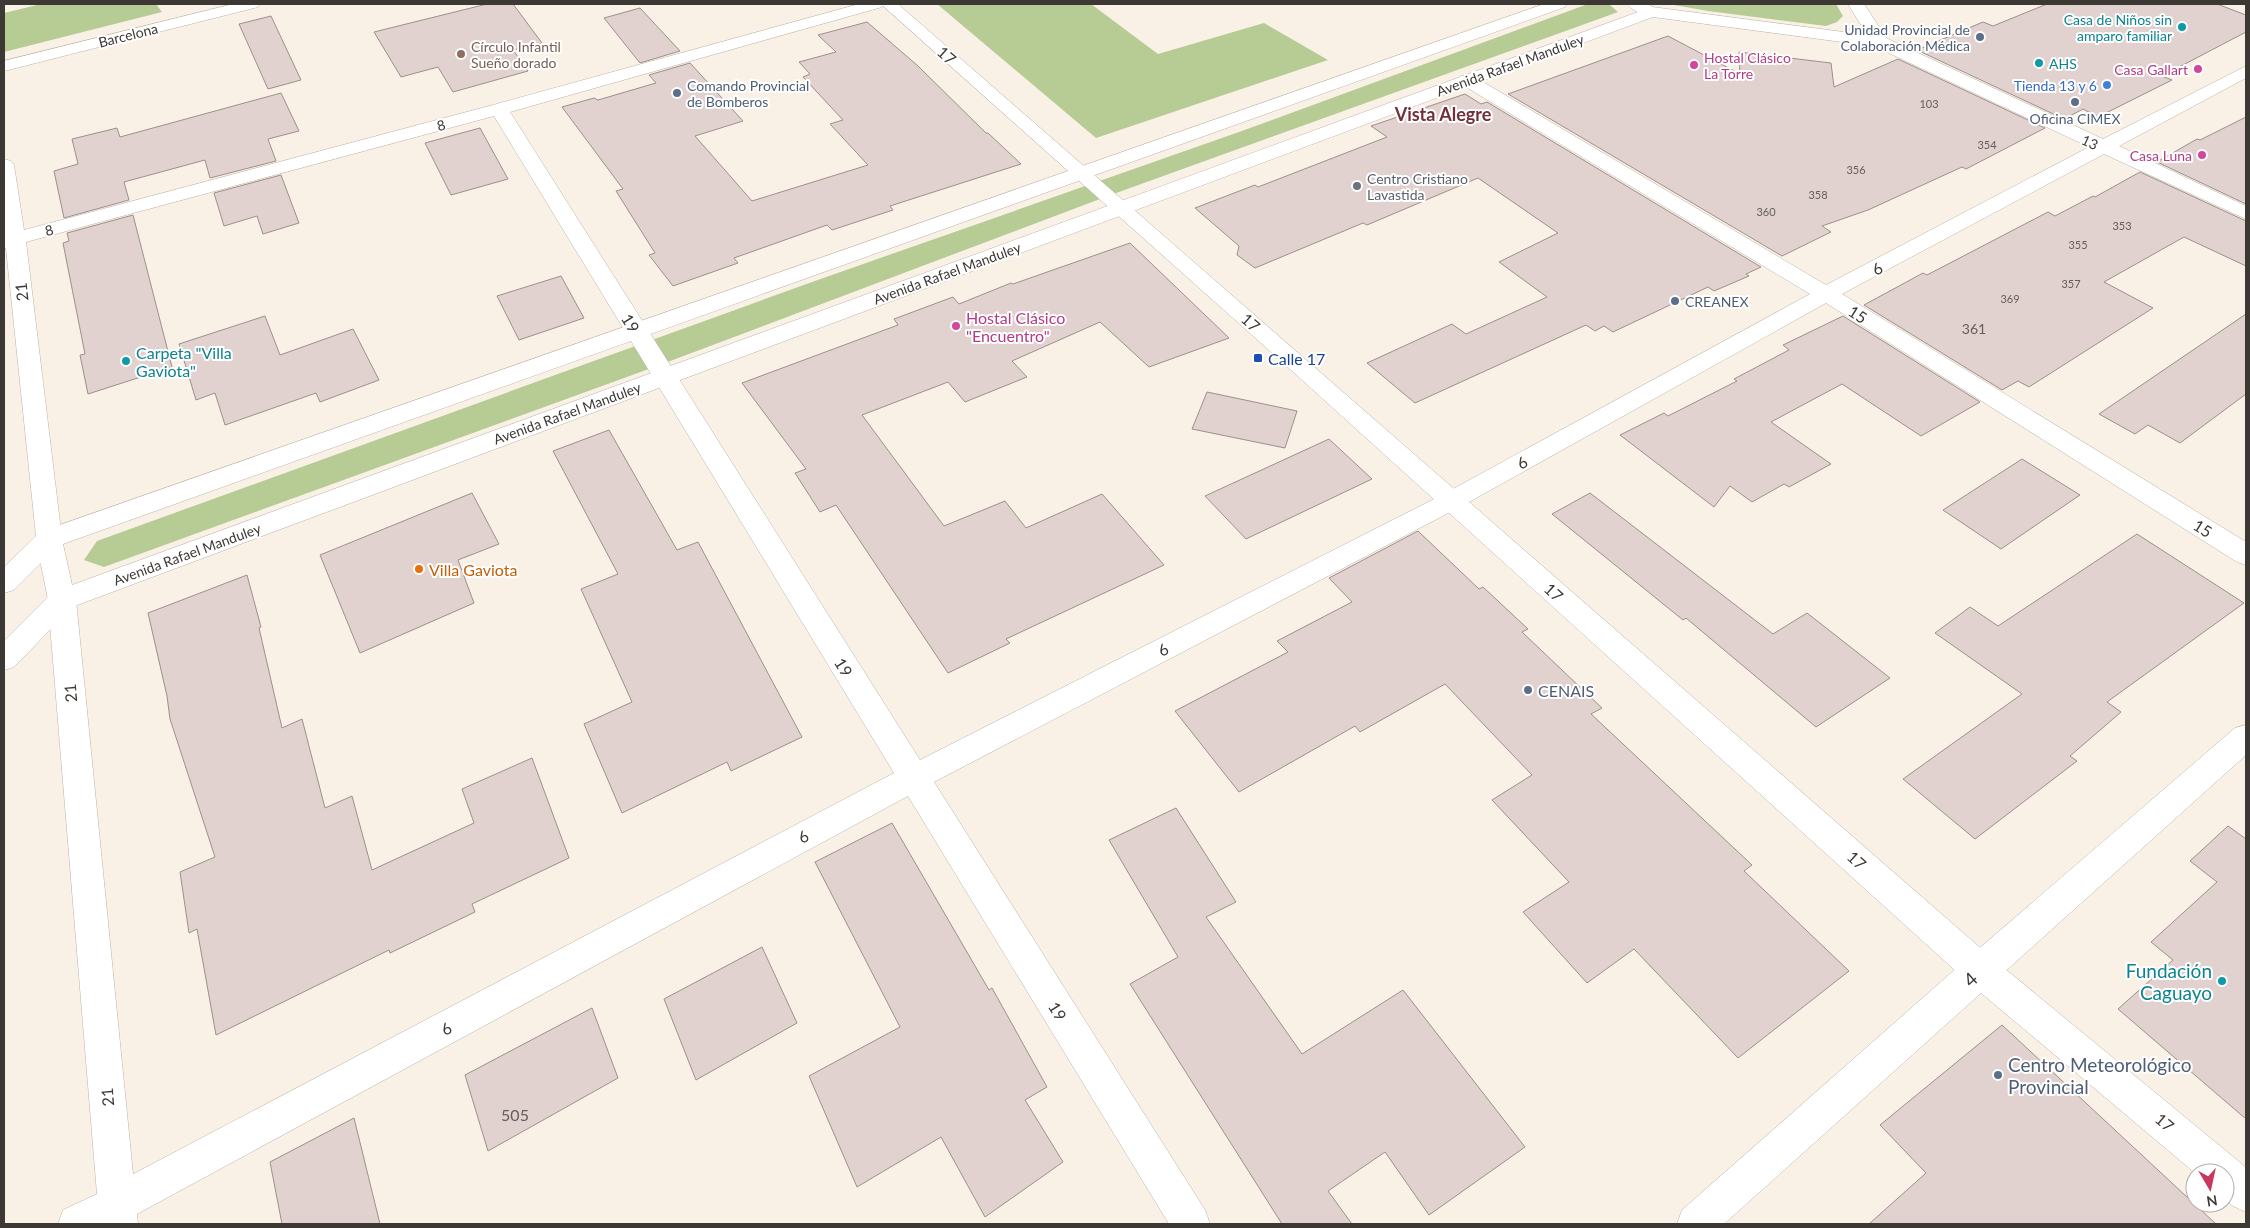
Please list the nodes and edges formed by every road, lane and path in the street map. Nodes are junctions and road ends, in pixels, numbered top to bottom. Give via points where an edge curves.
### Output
1 (252, 4) edge
2 (876, 4) edge
3 (889, 4) edge
4 (1559, 4) edge
5 (1635, 4) edge
6 (1856, 4) edge
7 (1652, 12) junction
8 (1880, 42) junction
9 (4, 66) edge
10 (2246, 71) edge
11 (1467, 80) junction
12 (499, 109) junction
13 (2103, 148) junction
14 (4, 165) edge
15 (1081, 173) junction
16 (1122, 208) junction
17 (2246, 213) edge
18 (10, 241) edge
19 (1826, 294) junction
20 (635, 331) junction
21 (664, 377) junction
22 (1451, 501) junction
23 (49, 539) junction
24 (2246, 555) edge
25 (4, 582) edge
26 (62, 600) junction
27 (4, 659) edge
28 (2246, 737) edge
29 (913, 778) junction
30 (1980, 970) junction
31 (2211, 1163) edge
32 (2235, 1184) edge
33 (2246, 1193) edge
34 (118, 1214) edge
35 (78, 1224) edge
36 (1190, 1224) edge
37 (1696, 1224) edge

1 - 9 street, Barcelona
2 - 12 street, 8
3 - 15 street, 17
4 - 15 street
5 - 7 street
6 - 8 street
7 - 8 street, Avenida Rafael Manduley
7 - 11 street, Avenida Rafael Manduley
8 - 13 street, 13
10 - 13 street, 6
11 - 16 street, Avenida Rafael Manduley
11 - 19 street, 15
12 - 18 street, 8
12 - 20 street, 19
13 - 17 street, 13
13 - 19 street, 6
14 - 18 street, 21
15 - 16 street, 17
15 - 20 street
16 - 21 street, Avenida Rafael Manduley
16 - 22 street, 17
18 - 23 street, 21
19 - 22 street, 6
19 - 24 street, 15
20 - 21 street, 19
20 - 23 street
21 - 26 street, Avenida Rafael Manduley
21 - 29 street, 19
22 - 29 street, 6
22 - 30 street, 17
23 - 25 street
23 - 26 street, 21
26 - 27 street, Avenida Rafael Manduley
26 - 34 street, 21
28 - 30 street, 4
29 - 34 street, 6
29 - 36 street, 19
30 - 31 street, 17
30 - 37 street, 4
32 - 33 street, 17
34 - 35 street, 6

